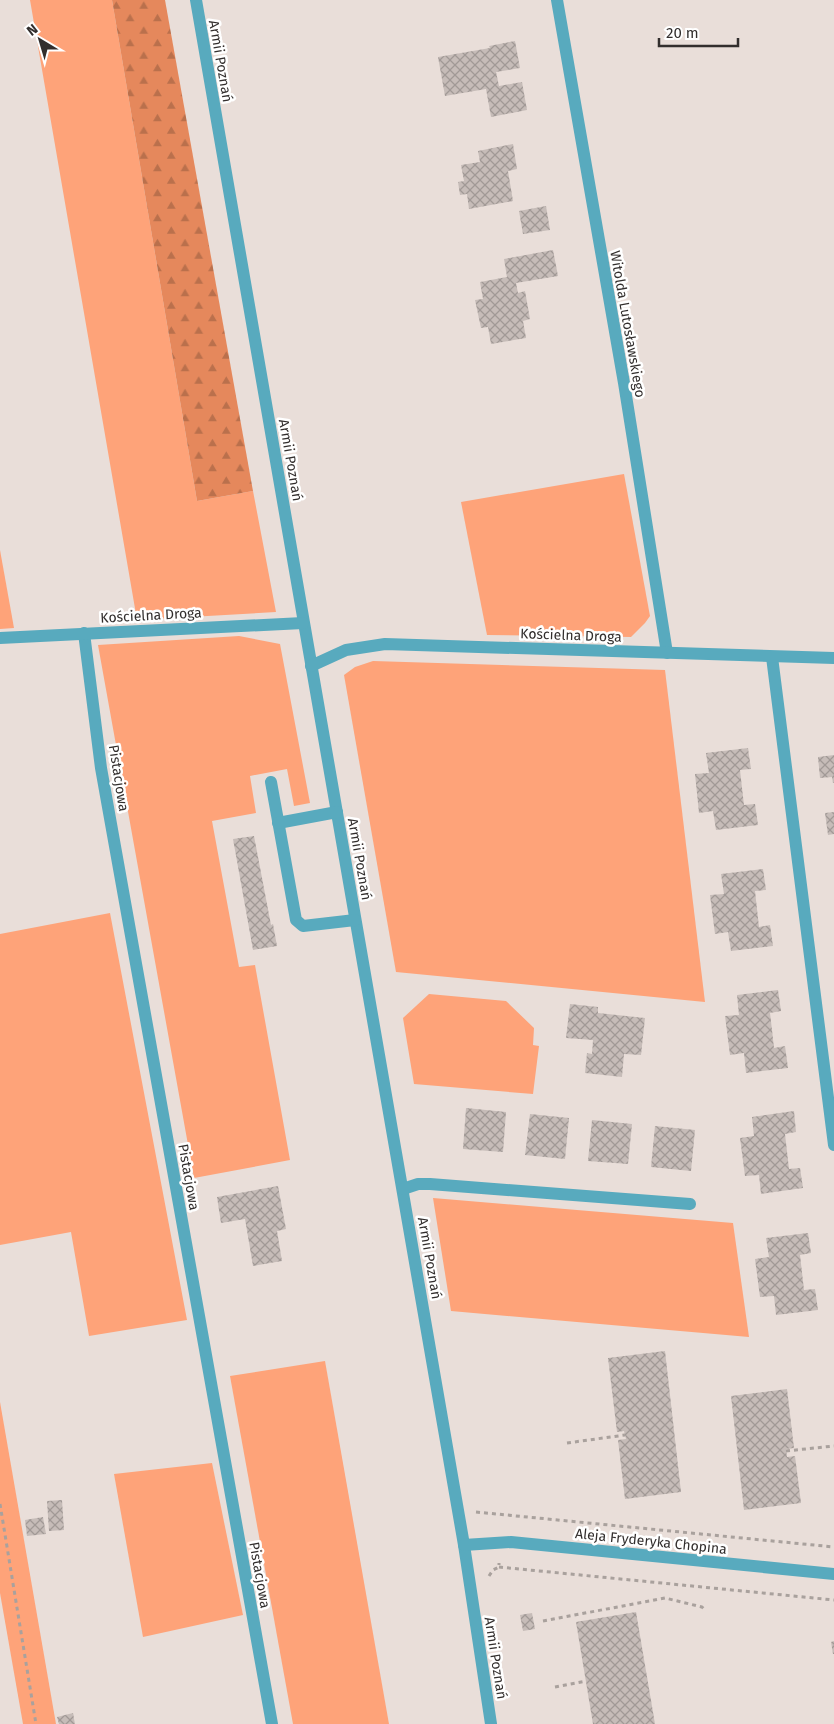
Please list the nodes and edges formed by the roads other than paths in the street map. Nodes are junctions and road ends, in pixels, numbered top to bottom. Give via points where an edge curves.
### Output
1 (196, 0) edge
2 (557, 0) edge
3 (304, 623) junction
4 (84, 633) junction
5 (0, 638) edge
6 (667, 653) junction
7 (772, 657) junction
8 (834, 658) edge
9 (311, 666) junction
10 (271, 782) dead end
11 (337, 812) junction
12 (278, 823) junction
13 (355, 920) junction
14 (834, 1145) edge
15 (403, 1189) junction
16 (690, 1204) dead end
17 (464, 1545) junction
18 (834, 1574) edge
19 (272, 1724) edge
20 (491, 1724) edge

1 - 3 street, Armii Poznań
2 - 6 street, Witolda Lutosławskiego
3 - 4 street, Kościelna Droga
3 - 9 street, Armii Poznań
4 - 5 street, Kościelna Droga
4 - 19 street, Pistacjowa via 102,768
6 - 7 street, Kościelna Droga
6 - 9 street, Kościelna Droga via 385,644 346,650
7 - 8 street, Kościelna Droga
7 - 14 street
9 - 11 street, Armii Poznań
10 - 12 street
11 - 12 street
11 - 13 street, Armii Poznań
12 - 13 street via 296,920 303,926
13 - 15 street, Armii Poznań
15 - 16 street via 430,1184
15 - 17 street, Armii Poznań
17 - 18 street, Aleja Fryderyka Chopina via 511,1542
17 - 20 street, Armii Poznań

